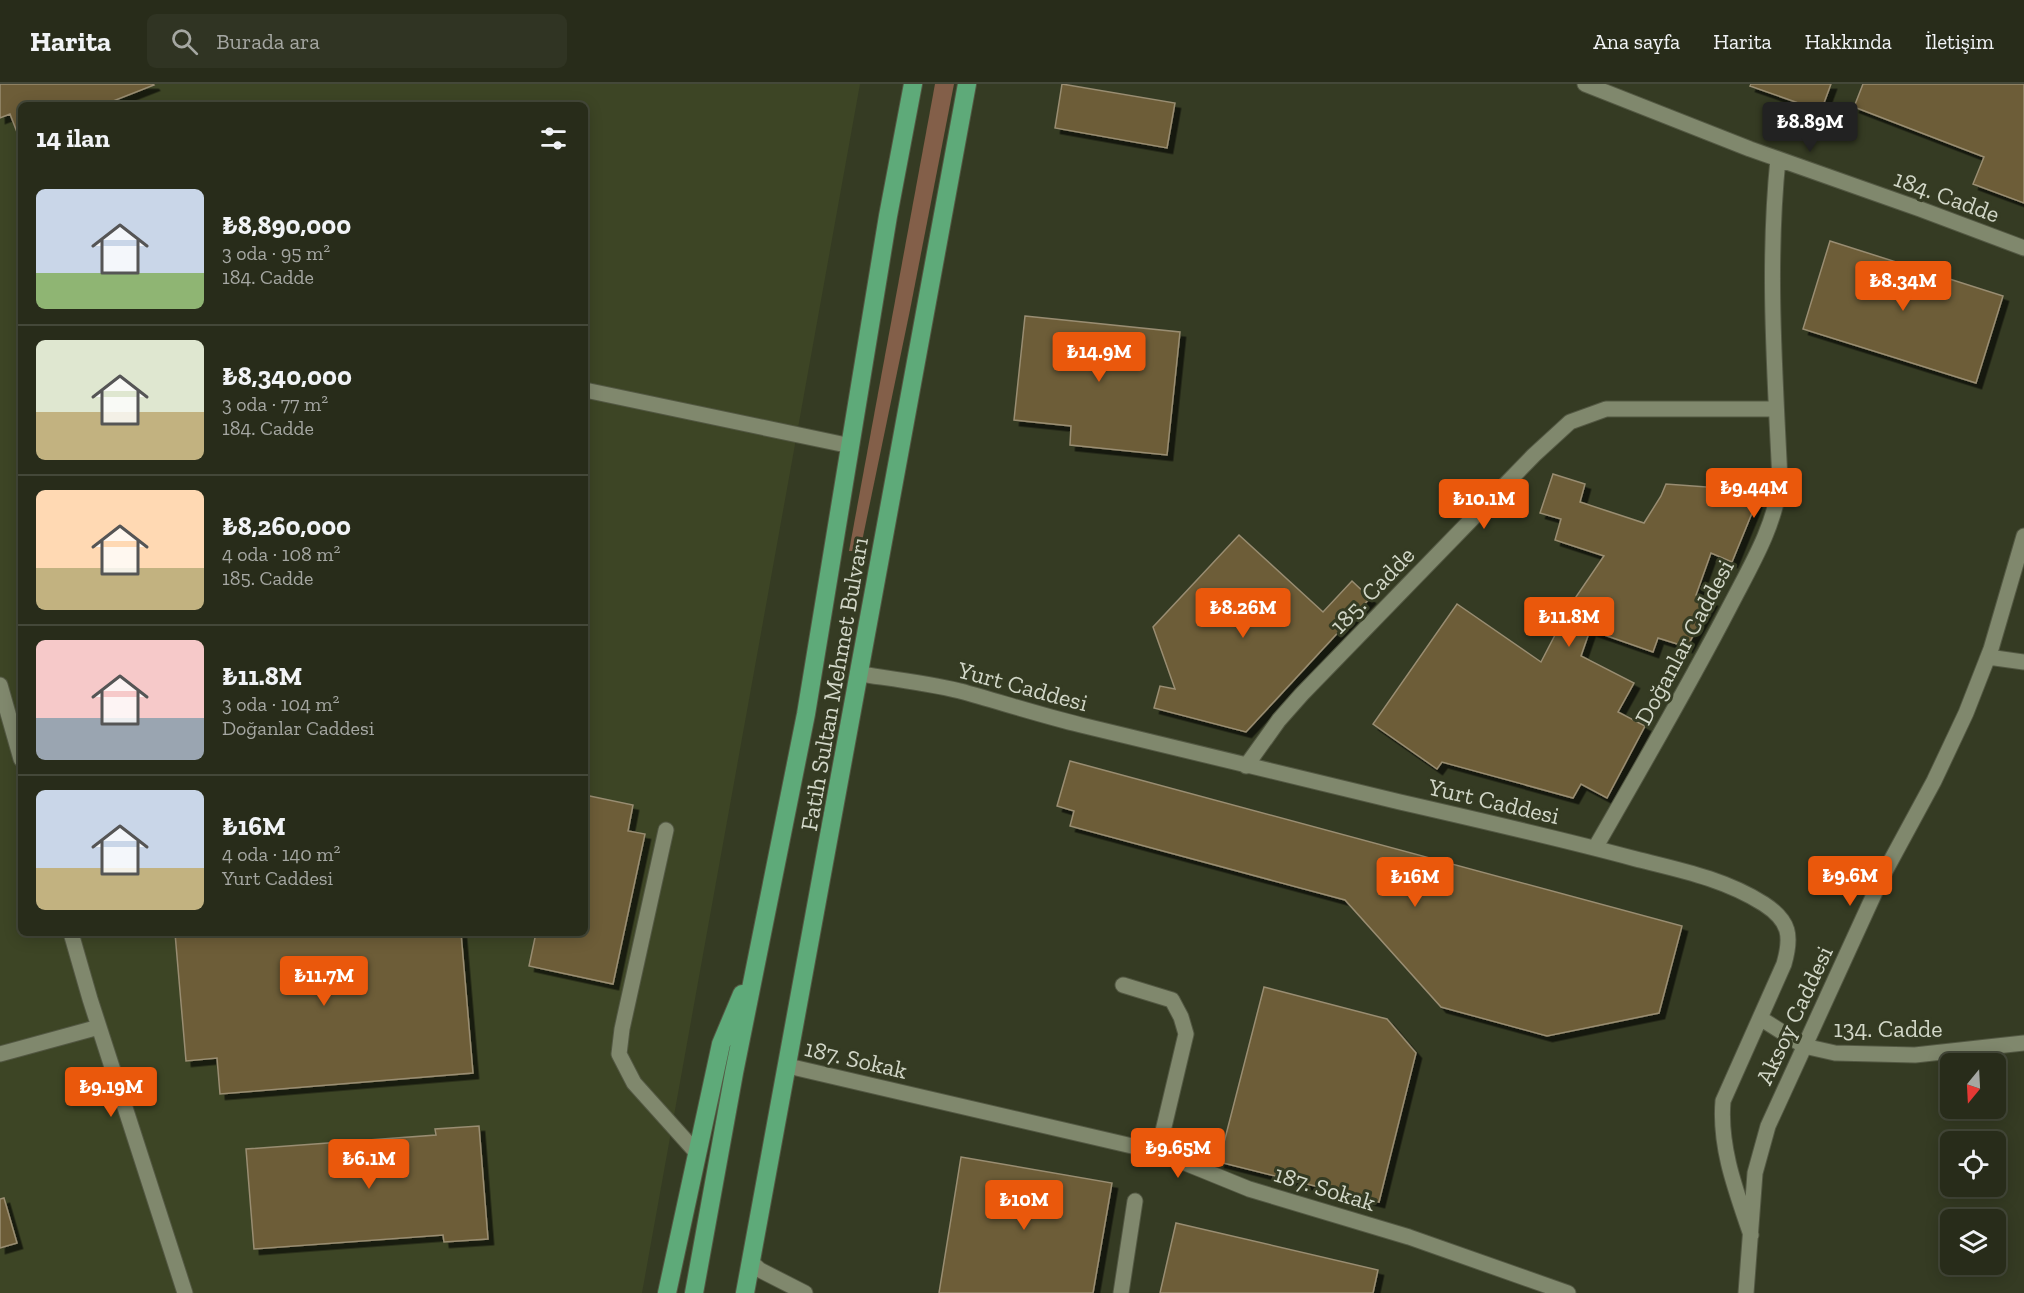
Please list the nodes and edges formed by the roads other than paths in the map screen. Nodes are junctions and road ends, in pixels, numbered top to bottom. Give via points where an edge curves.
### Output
1 (913, 84) edge
2 (967, 84) edge
3 (1585, 84) edge
4 (1778, 159) junction
5 (2024, 248) edge
6 (588, 391) edge
7 (1776, 409) junction
8 (851, 446) junction
9 (2024, 536) edge
10 (1988, 657) junction
11 (2024, 662) edge
12 (860, 674) junction
13 (0, 685) edge
14 (18, 748) edge
15 (1246, 766) junction
16 (666, 830) dead end
17 (1595, 848) junction
18 (72, 936) edge
19 (757, 960) junction
20 (1123, 985) dead end
21 (1760, 1018) junction
22 (99, 1027) junction
23 (2024, 1043) edge
24 (1804, 1046) junction
25 (0, 1054) edge
26 (788, 1066) junction
27 (696, 1152) junction
28 (1158, 1152) junction
29 (1135, 1201) dead end
30 (1751, 1234) junction
31 (751, 1262) junction
32 (184, 1293) edge
33 (667, 1293) edge
34 (694, 1293) edge
35 (745, 1293) edge
36 (805, 1293) edge
37 (1120, 1293) edge
38 (1568, 1293) edge
39 (1746, 1293) edge

1 - 8 highway, Fatih Sultan Mehmet Bulvarı
2 - 12 highway, Fatih Sultan Mehmet Bulvarı
3 - 4 street, 184. Cadde
4 - 5 street, 184. Cadde
4 - 7 street, Doğanlar Caddesi via 1773,236
6 - 8 street
7 - 15 street, 185. Cadde via 1606,409 1570,422 1302,694
7 - 17 street, Doğanlar Caddesi via 1778,500 1759,550 1687,688
8 - 19 highway, Fatih Sultan Mehmet Bulvarı via 806,714
9 - 10 street, Aksoy Caddesi
10 - 11 street
10 - 24 street, Aksoy Caddesi via 1962,722 1882,877
12 - 15 street, Yurt Caddesi via 959,691
12 - 26 highway, Fatih Sultan Mehmet Bulvarı
13 - 14 street
15 - 17 street, Yurt Caddesi
16 - 27 street via 619,1054 634,1083
17 - 21 street, Yurt Caddesi via 1709,878 1742,892 1777,914 1788,932 1789,945
18 - 22 street
19 - 27 highway via 721,1044
19 - 34 highway, Fatih Sultan Mehmet Bulvarı
20 - 28 street via 1172,1000 1186,1034
21 - 24 street, 134. Cadde
21 - 30 street, Yurt Caddesi via 1723,1101 1721,1121 1737,1195
22 - 25 street
22 - 32 street
23 - 24 street, 134. Cadde via 1915,1055 1835,1053
24 - 30 street, Aksoy Caddesi via 1760,1150
26 - 28 street, 187. Sokak
26 - 31 highway, Fatih Sultan Mehmet Bulvarı
27 - 33 highway
28 - 38 street, 187. Sokak via 1249,1189 1409,1237
29 - 37 street
30 - 39 street, Aksoy Caddesi
31 - 35 highway, Fatih Sultan Mehmet Bulvarı
31 - 36 street

